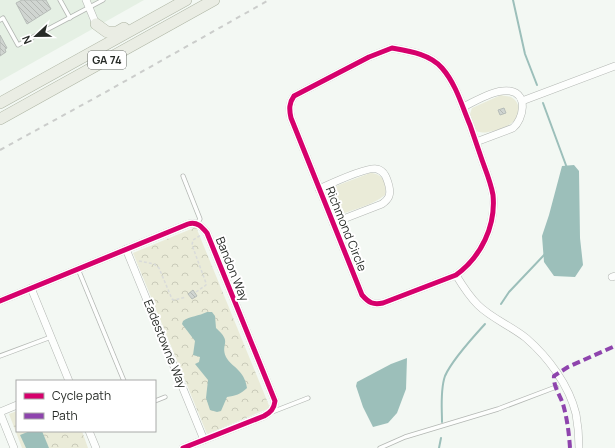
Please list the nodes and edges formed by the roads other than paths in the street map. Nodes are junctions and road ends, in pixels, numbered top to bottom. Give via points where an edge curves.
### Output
1 (60, 0) edge
2 (86, 0) edge
3 (102, 0) edge
4 (185, 0) edge
5 (214, 0) edge
6 (89, 8) junction
7 (70, 18) junction
8 (0, 20) edge
9 (96, 24) junction
10 (89, 53) junction
11 (615, 66) edge
12 (522, 101) junction
13 (0, 103) edge
14 (463, 107) junction
15 (0, 119) edge
16 (476, 142) junction
17 (183, 176) dead end
18 (319, 189) junction
19 (333, 223) junction
20 (197, 224) junction
21 (126, 249) junction
22 (78, 269) junction
23 (456, 275) junction
24 (31, 288) junction
25 (0, 301) edge
26 (51, 337) junction
27 (0, 356) edge
28 (69, 380) edge
29 (124, 380) edge
30 (556, 386) dead end
31 (165, 397) dead end
32 (308, 398) dead end
33 (156, 401) edge
34 (16, 405) edge
35 (0, 412) edge
36 (270, 413) junction
37 (89, 432) edge
38 (204, 440) junction
39 (14, 448) edge
40 (96, 448) edge
41 (183, 448) edge
42 (380, 448) edge
43 (579, 448) edge

1 - 7 lane
2 - 6 street
3 - 6 lane
4 - 9 main road via 166,6 117,32 107,32
4 - 10 main road, GA 74
5 - 15 main road, GA 74
6 - 7 lane
6 - 9 street
7 - 8 lane via 18,45 3,18
9 - 10 main road via 97,39
10 - 13 main road, GA 74
11 - 12 street
12 - 14 street via 511,91 493,94
12 - 16 street via 523,108 517,125
14 - 16 street, Richmond Circle
14 - 18 street, Richmond Circle via 455,87 441,67 427,57 392,48 369,57 294,96 290,101 291,118
16 - 23 street, Richmond Circle via 491,186 492,219 476,255 466,268
17 - 20 lane via 200,220
18 - 19 street, Richmond Circle
18 - 19 street via 367,170 376,169 384,172 388,181 391,192 382,204
19 - 23 street, Richmond Circle via 362,295 368,302 376,305 384,303
20 - 21 street via 188,224
20 - 36 street, Bandon Way via 205,230 275,401
21 - 22 street
21 - 38 street, Eadestowne Way
22 - 24 street
22 - 29 lane
23 - 43 street via 478,305 526,338 546,357 569,395 576,414
24 - 25 street
24 - 26 street
26 - 27 lane
26 - 28 street
30 - 42 lane via 498,409 405,437
31 - 33 lane
32 - 36 lane
34 - 35 street
35 - 39 street
36 - 38 street
37 - 40 street
38 - 41 street

